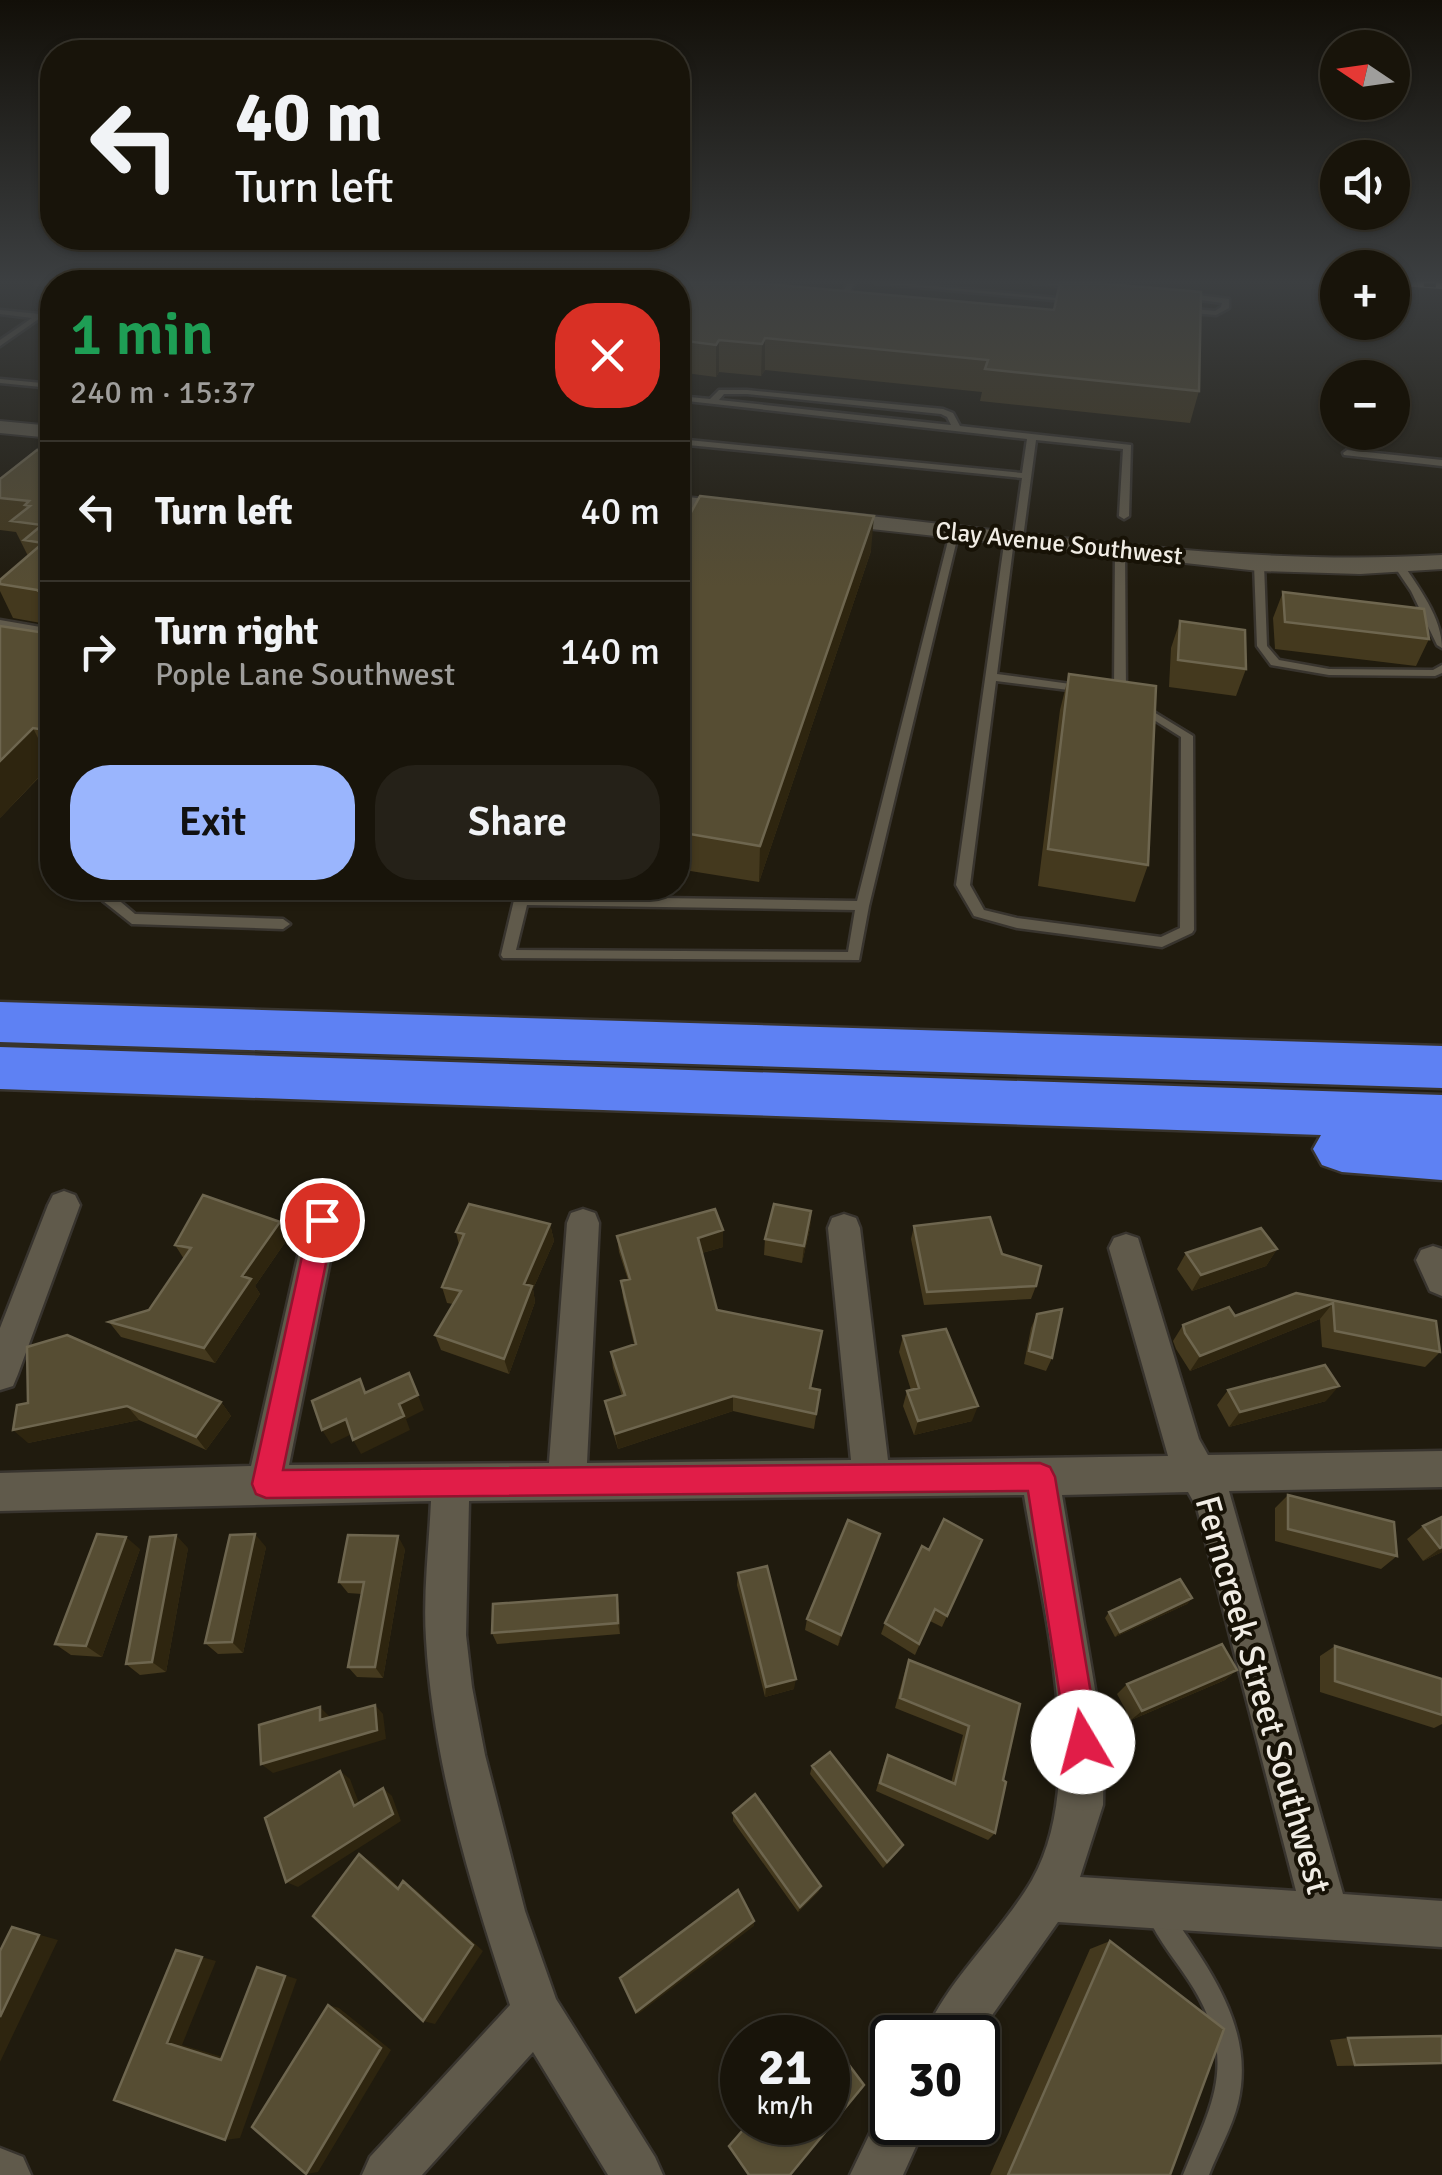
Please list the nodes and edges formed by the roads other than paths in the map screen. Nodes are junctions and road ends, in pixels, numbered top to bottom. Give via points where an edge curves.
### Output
1 (690, 399) edge
2 (0, 427) edge
3 (40, 431) edge
4 (1032, 436) junction
5 (690, 443) edge
6 (40, 453) edge
7 (1347, 453) dead end
8 (1442, 463) edge
9 (1026, 476) junction
10 (0, 485) edge
11 (690, 508) edge
12 (1124, 516) dead end
13 (954, 532) junction
14 (1014, 538) junction
15 (1120, 548) junction
16 (1442, 562) edge
17 (1258, 564) junction
18 (1399, 566) junction
19 (0, 623) edge
20 (40, 630) edge
21 (1442, 645) edge
22 (1442, 668) edge
23 (991, 676) junction
24 (1120, 694) junction
25 (110, 900) edge
26 (862, 906) junction
27 (284, 924) dead end
28 (0, 1022) edge
29 (1442, 1050) edge
30 (1099, 1056) junction
31 (1442, 1067) edge
32 (0, 1068) edge
33 (671, 1092) junction
34 (1442, 1117) edge
35 (1442, 1157) edge
36 (64, 1204) dead end
37 (322, 1220) dead end
38 (583, 1223) dead end
39 (844, 1228) dead end
40 (1126, 1248) dead end
41 (0, 1374) edge
42 (1442, 1469) edge
43 (1196, 1471) junction
44 (871, 1476) junction
45 (1040, 1477) junction
46 (567, 1482) junction
47 (266, 1484) junction
48 (450, 1484) junction
49 (0, 1492) edge
50 (1047, 1898) junction
51 (1152, 1904) junction
52 (1324, 1914) junction
53 (1442, 1924) edge
54 (536, 2012) junction
55 (962, 2015) edge
56 (891, 2145) edge
57 (388, 2175) edge
58 (636, 2175) edge
59 (876, 2175) edge
60 (1196, 2175) edge

1 - 4 lane
2 - 3 street
4 - 9 lane
4 - 12 lane via 1128,446
5 - 9 lane
6 - 10 lane
7 - 8 lane
9 - 14 lane
11 - 13 street, Clay Avenue Southwest
13 - 14 street, Clay Avenue Southwest
13 - 26 lane
14 - 15 street, Clay Avenue Southwest
14 - 23 lane
15 - 17 street, Clay Avenue Southwest
15 - 24 lane
16 - 18 street, Clay Avenue Southwest
17 - 18 street, Clay Avenue Southwest
17 - 22 lane via 1262,646 1275,663 1330,672
18 - 21 lane
19 - 20 lane
23 - 24 lane
23 - 24 lane via 963,885 979,912 1162,942 1187,930 1186,736
25 - 27 lane via 132,919
26 - 26 lane via 521,900 508,955 854,957
28 - 30 highway
29 - 30 highway
30 - 31 highway
32 - 33 highway
33 - 34 highway
33 - 35 highway
36 - 41 street
37 - 47 street
38 - 46 street
39 - 44 street
40 - 43 street, Ferncreek Street Southwest via 1182,1446
42 - 43 street
43 - 45 street
43 - 52 street, Ferncreek Street Southwest via 1214,1502
44 - 45 street
44 - 46 street
45 - 50 street via 1084,1758 1075,1832
46 - 48 street
47 - 48 street
47 - 49 street
48 - 54 street via 450,1687 502,1912
50 - 51 street
50 - 55 street
51 - 52 street
51 - 60 lane via 1222,2013 1232,2047 1225,2106
52 - 53 street
54 - 57 street
54 - 58 street
56 - 59 street

